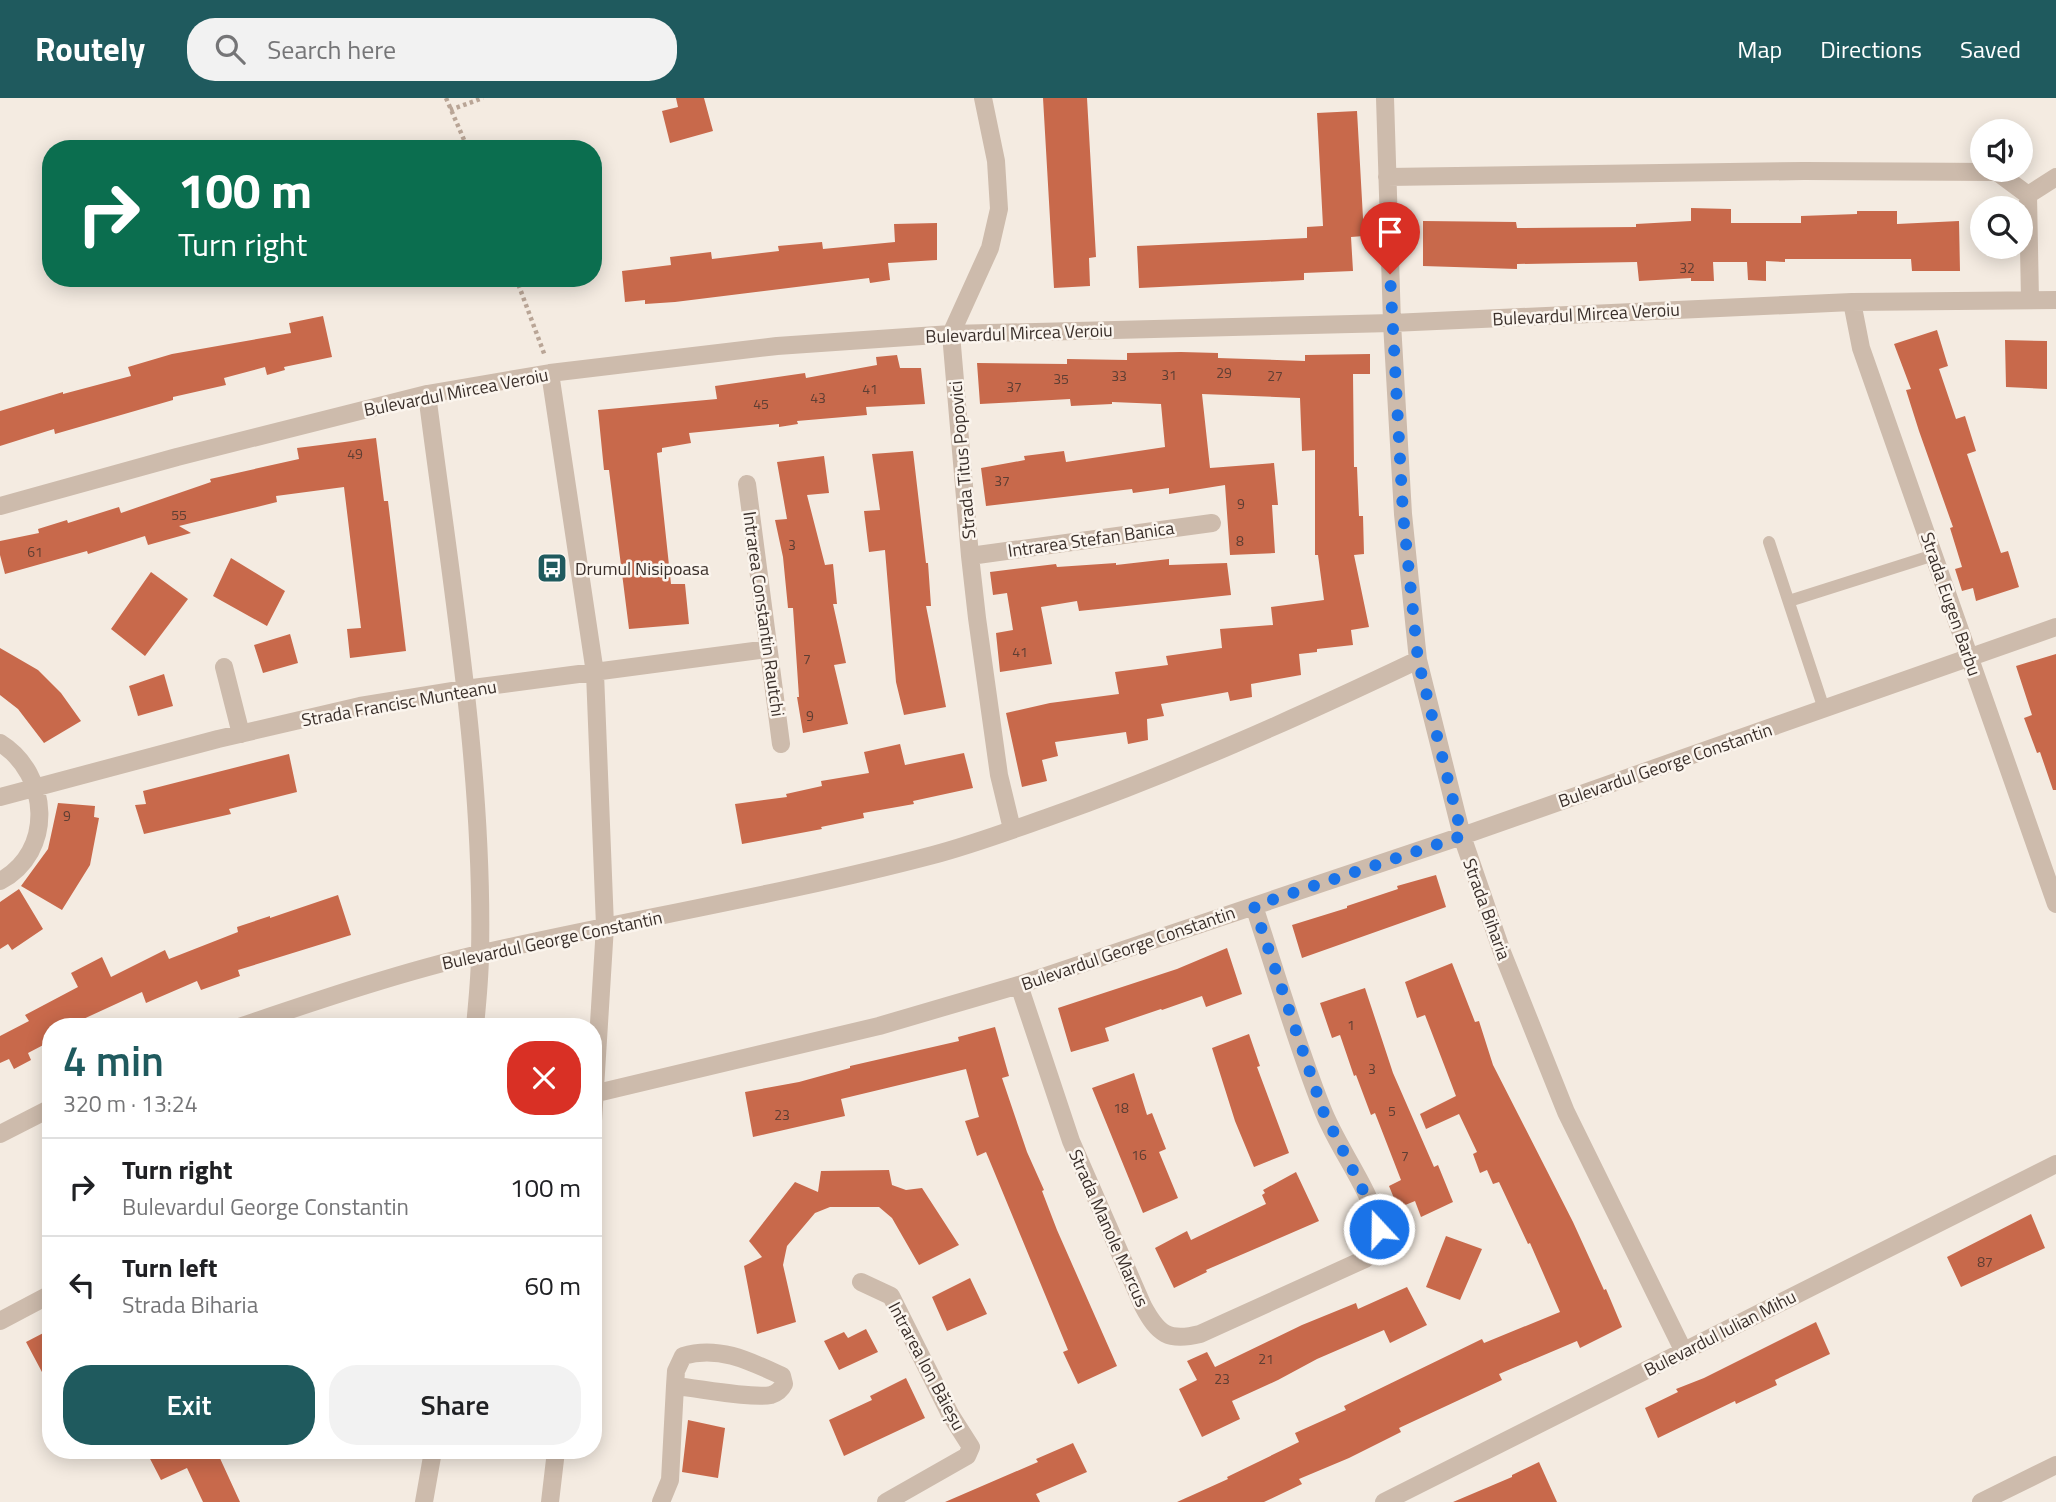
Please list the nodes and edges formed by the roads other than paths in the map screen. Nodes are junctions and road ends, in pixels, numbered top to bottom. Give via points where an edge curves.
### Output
1 (983, 98) edge
2 (1385, 98) edge
3 (1387, 177) junction
4 (2056, 177) edge
5 (2028, 195) junction
6 (2030, 300) junction
7 (2056, 300) edge
8 (1852, 302) junction
9 (1392, 323) junction
10 (951, 334) junction
11 (550, 373) junction
12 (427, 394) junction
13 (747, 484) dead end
14 (0, 506) edge
15 (1212, 523) dead end
16 (1769, 542) dead end
17 (1934, 555) junction
18 (970, 556) junction
19 (1789, 601) junction
20 (2056, 627) edge
21 (768, 649) junction
22 (1970, 658) junction
23 (1418, 660) junction
24 (224, 667) dead end
25 (595, 673) junction
26 (465, 689) junction
27 (1824, 709) junction
28 (241, 734) junction
29 (0, 743) edge
30 (781, 744) dead end
31 (36, 787) junction
32 (0, 797) edge
33 (1012, 829) junction
34 (1462, 836) junction
35 (0, 881) edge
36 (2056, 904) edge
37 (1254, 906) junction
38 (606, 926) junction
39 (480, 954) junction
40 (1019, 985) junction
41 (267, 1018) edge
42 (476, 1018) edge
43 (600, 1018) edge
44 (602, 1092) edge
45 (42, 1112) edge
46 (0, 1133) edge
47 (2056, 1164) edge
48 (861, 1282) dead end
49 (42, 1299) edge
50 (0, 1321) edge
51 (1684, 1352) junction
52 (675, 1386) junction
53 (432, 1459) edge
54 (554, 1459) edge
55 (2056, 1465) edge
56 (424, 1502) edge
57 (550, 1502) edge
58 (661, 1502) edge
59 (886, 1502) edge
60 (1384, 1502) edge
61 (1981, 1502) edge

1 - 10 street, Strada Titus Popovici via 996,161 999,209 990,248
2 - 3 street, Strada Biharia
3 - 5 street via 1997,172
3 - 9 street, Strada Biharia
4 - 5 street
5 - 6 street
6 - 7 street, Bulevardul Mircea Veroiu
6 - 8 street, Bulevardul Mircea Veroiu
8 - 9 street, Bulevardul Mircea Veroiu
8 - 17 street, Strada Eugen Barbu via 1861,348
9 - 10 street, Bulevardul Mircea Veroiu
9 - 23 street, Strada Biharia via 1403,514
10 - 11 street, Bulevardul Mircea Veroiu via 777,346
10 - 18 street, Strada Titus Popovici
11 - 12 street, Bulevardul Mircea Veroiu
11 - 25 street
12 - 14 street, Bulevardul Mircea Veroiu
12 - 26 street
13 - 21 street, Intrarea Constantin Rautchi
15 - 18 street, Intrarea Stefan Banica
16 - 19 lane
17 - 19 lane
17 - 22 street, Strada Eugen Barbu
18 - 33 street, Strada Titus Popovici via 999,775
19 - 27 lane
20 - 22 street
21 - 25 street, Strada Francisc Munteanu
21 - 30 street, Intrarea Constantin Rautchi
22 - 27 street, Bulevardul George Constantin
22 - 36 street, Strada Eugen Barbu
23 - 33 street, Bulevardul George Constantin via 1198,761
23 - 34 street, Strada Biharia
24 - 28 street
25 - 26 street, Strada Francisc Munteanu
25 - 38 street
26 - 28 street, Strada Francisc Munteanu via 360,706
26 - 39 street via 476,816
27 - 34 street, Bulevardul George Constantin
28 - 31 street, Strada Francisc Munteanu
29 - 31 street via 27,767
31 - 32 street, Strada Francisc Munteanu
31 - 35 street via 40,813 36,839 23,862
33 - 38 street, Bulevardul George Constantin via 852,876
34 - 37 street, Bulevardul George Constantin
34 - 51 street, Strada Biharia via 1502,953 1566,1112
37 - 40 street, Bulevardul George Constantin
37 - 40 street, Strada Manole Marcus via 1323,1111 1373,1210 1380,1243 1365,1259 1200,1334 1183,1338 1167,1334 1154,1326 1143,1306 1071,1141
38 - 39 street, Bulevardul George Constantin
38 - 43 street
39 - 41 street, Bulevardul George Constantin
39 - 42 street
40 - 44 street, Bulevardul George Constantin via 879,1026
45 - 46 street
47 - 51 street, Bulevardul Iulian Mihu
48 - 59 street, Intrarea Ion Băieșu via 891,1296 971,1447 967,1456
49 - 50 street
51 - 60 street, Bulevardul Iulian Mihu
52 - 52 street via 683,1356 697,1352 747,1360 782,1376 784,1384 771,1395
52 - 58 street via 670,1479
53 - 56 street
54 - 57 street
55 - 61 street

